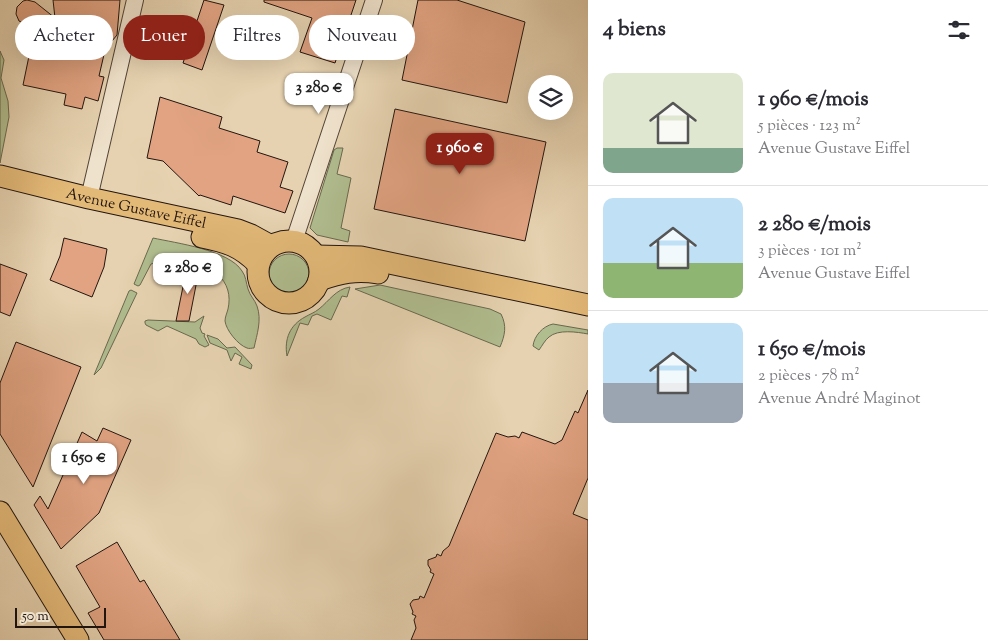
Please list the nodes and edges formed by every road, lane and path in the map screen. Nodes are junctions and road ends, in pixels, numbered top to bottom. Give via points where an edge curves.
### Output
1 (135, 0) edge
2 (374, 0) edge
3 (0, 176) edge
4 (0, 190) edge
5 (89, 198) junction
6 (294, 241) junction
7 (271, 246) junction
8 (316, 256) junction
9 (258, 264) junction
10 (319, 280) junction
11 (588, 305) edge
12 (588, 318) edge
13 (0, 512) edge
14 (0, 533) edge
15 (66, 640) edge
16 (78, 640) edge

1 - 5 street
2 - 6 street
3 - 5 main road, Avenue Gustave Eiffel
4 - 9 main road, Avenue Gustave Eiffel via 97,215 227,242
5 - 7 main road, Avenue Gustave Eiffel via 238,230
6 - 7 main road
6 - 8 main road via 303,244
7 - 9 main road
8 - 10 main road
8 - 11 main road via 360,257
9 - 10 main road via 257,274 263,290 276,301 301,301 316,288
10 - 12 main road via 361,270
13 - 16 main road
14 - 15 main road

